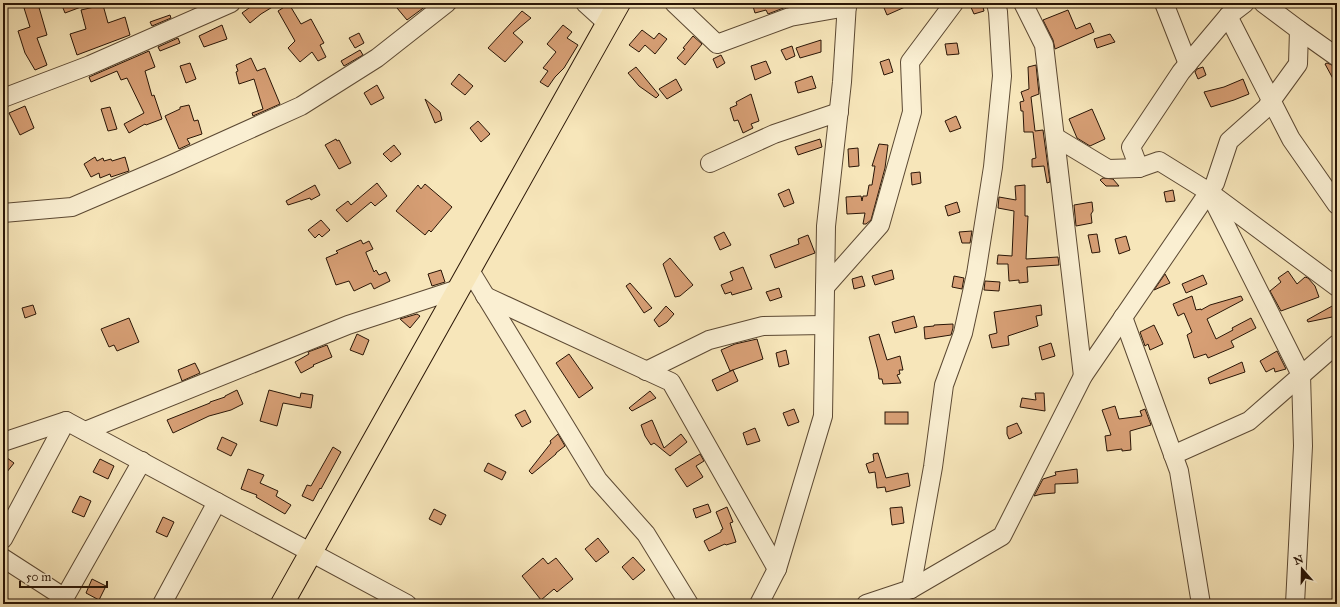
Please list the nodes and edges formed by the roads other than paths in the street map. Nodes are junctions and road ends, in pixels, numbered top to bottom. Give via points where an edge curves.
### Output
1 (231, 3) edge
2 (447, 3) edge
3 (584, 3) edge
4 (619, 3) edge
5 (674, 3) edge
6 (954, 3) edge
7 (996, 3) edge
8 (1023, 3) edge
9 (1164, 3) edge
10 (1246, 3) edge
11 (1263, 3) edge
12 (847, 5) edge
13 (1228, 16) junction
14 (607, 23) junction
15 (1299, 30) junction
16 (1337, 57) edge
17 (1188, 64) junction
18 (3, 98) edge
19 (1271, 101) junction
20 (839, 112) junction
21 (1055, 137) junction
22 (710, 163) dead end
23 (1139, 168) junction
24 (1209, 192) junction
25 (1337, 205) edge
26 (3, 213) edge
27 (469, 269) junction
28 (824, 287) junction
29 (1337, 287) edge
30 (458, 289) junction
31 (485, 296) junction
32 (1123, 317) junction
33 (824, 325) junction
34 (1337, 344) edge
35 (646, 371) junction
36 (1300, 375) junction
37 (1083, 376) junction
38 (66, 421) junction
39 (85, 431) junction
40 (3, 442) edge
41 (1173, 455) junction
42 (142, 461) junction
43 (217, 502) junction
44 (3, 539) edge
45 (310, 552) junction
46 (3, 558) edge
47 (777, 569) junction
48 (911, 589) junction
49 (63, 601) edge
50 (162, 604) edge
51 (282, 604) edge
52 (407, 604) edge
53 (689, 604) edge
54 (759, 604) edge
55 (866, 604) edge
56 (1201, 604) edge
57 (1295, 604) edge

1 - 18 street via 90,65
2 - 26 street via 377,58 301,106 72,207
3 - 14 street
4 - 14 main road
5 - 12 street via 717,44 790,18
6 - 28 street via 910,62 912,112 880,225
7 - 48 street via 1002,76 993,167 976,274 963,333 944,385 933,467
8 - 21 street via 1044,44
9 - 17 street
10 - 13 street
11 - 15 street
12 - 20 street
13 - 17 street
13 - 19 street
14 - 27 main road
15 - 16 street
15 - 19 street via 1298,64
17 - 23 street via 1131,146
19 - 24 street via 1229,141 1215,183
19 - 25 street via 1291,139
20 - 22 street via 774,134
20 - 28 street via 826,226
21 - 23 street via 1108,168
21 - 37 street
23 - 24 street via 1159,161
24 - 29 street
24 - 32 street
24 - 36 street
27 - 30 main road
27 - 31 street
28 - 33 street
30 - 39 street via 348,324
30 - 45 main road
31 - 35 street
31 - 53 street via 598,480 646,534
32 - 37 street
32 - 41 street
33 - 35 street via 763,326 708,340
33 - 47 street via 823,416
34 - 36 street
35 - 47 street via 671,382
36 - 41 street via 1249,421
36 - 57 street via 1303,446
37 - 48 street via 1002,536
38 - 39 street
38 - 40 street
38 - 44 street
39 - 42 street
41 - 56 street via 1179,471
42 - 43 street
42 - 49 street
43 - 45 street
43 - 50 street
45 - 51 main road
45 - 52 street
46 - 49 street
47 - 54 street
48 - 55 street

